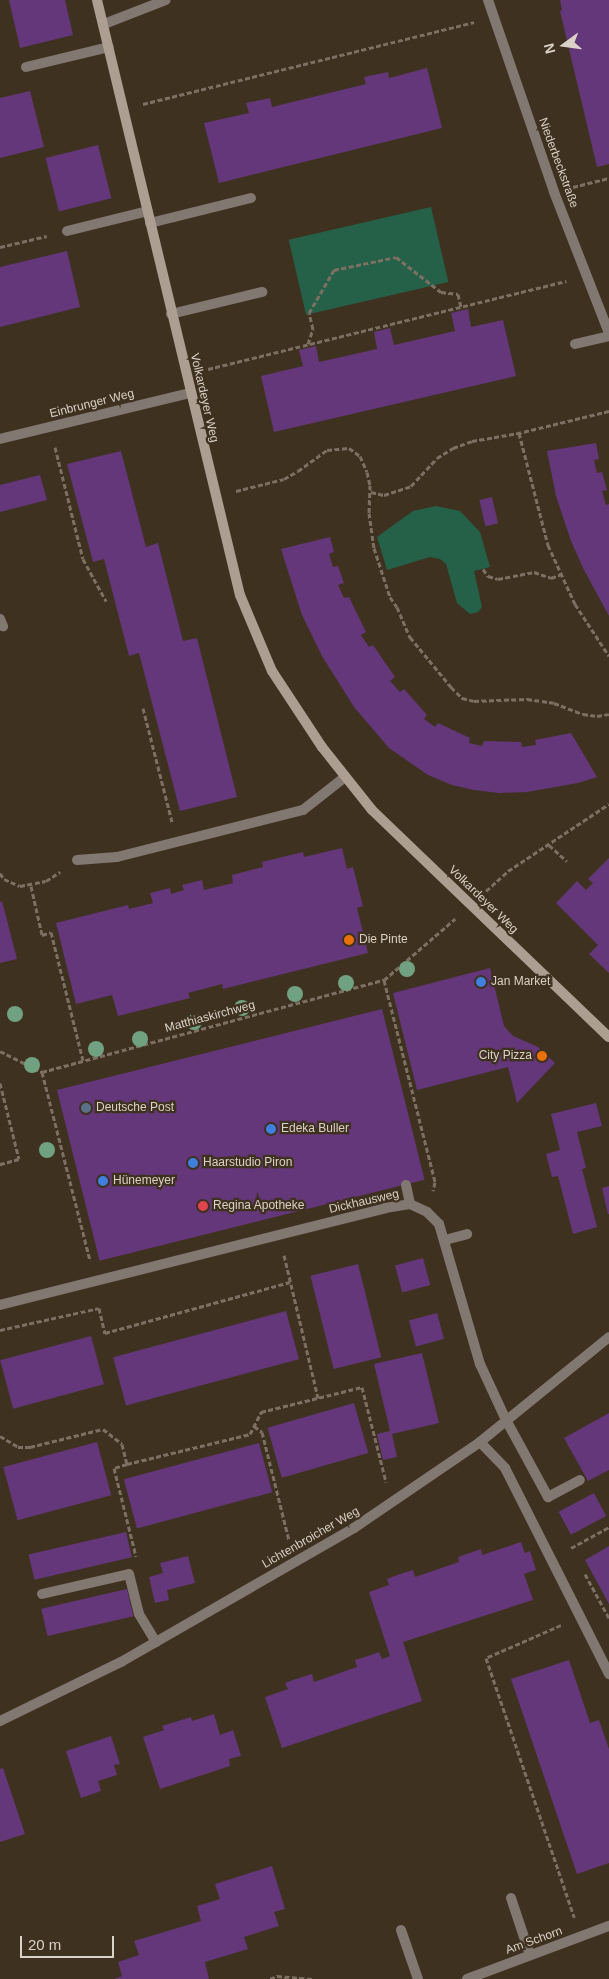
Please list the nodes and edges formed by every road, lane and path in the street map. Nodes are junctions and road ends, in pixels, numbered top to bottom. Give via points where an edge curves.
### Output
1 (97, 0) edge
2 (166, 0) edge
3 (488, 0) edge
4 (494, 17) junction
5 (104, 24) junction
6 (110, 47) junction
7 (26, 67) dead end
8 (124, 108) junction
9 (609, 178) edge
10 (554, 192) junction
11 (252, 198) dead end
12 (148, 211) junction
13 (150, 223) junction
14 (67, 231) joint
15 (0, 247) edge
16 (587, 276) junction
17 (262, 292) dead end
18 (462, 307) junction
19 (171, 314) junction
20 (609, 334) edge
21 (307, 344) junction
22 (575, 344) dead end
23 (186, 374) junction
24 (190, 393) junction
25 (609, 411) edge
26 (50, 427) junction
27 (519, 432) junction
28 (0, 439) edge
29 (371, 492) junction
30 (215, 496) junction
31 (483, 569) dead end
32 (562, 574) junction
33 (106, 601) dead end
34 (609, 656) edge
35 (143, 708) dead end
36 (609, 714) edge
37 (345, 777) junction
38 (609, 804) edge
39 (177, 842) junction
40 (548, 845) junction
41 (77, 860) joint
42 (567, 860) dead end
43 (0, 873) edge
44 (2, 880) edge
45 (31, 886) junction
46 (470, 906) junction
47 (384, 980) junction
48 (609, 1037) edge
49 (0, 1051) edge
50 (84, 1060) junction
51 (42, 1072) junction
52 (0, 1083) edge
53 (0, 1164) edge
54 (406, 1185) dead end
55 (410, 1204) junction
56 (427, 1212) junction
57 (467, 1234) dead end
58 (279, 1235) junction
59 (445, 1240) junction
60 (96, 1281) junction
61 (290, 1282) junction
62 (0, 1306) edge
63 (0, 1330) edge
64 (609, 1337) edge
65 (318, 1398) junction
66 (506, 1420) junction
67 (254, 1426) junction
68 (0, 1436) edge
69 (480, 1442) junction
70 (127, 1464) junction
71 (580, 1480) dead end
72 (392, 1503) junction
73 (609, 1527) edge
74 (571, 1548) dead end
75 (137, 1561) dead end
76 (295, 1562) junction
77 (42, 1594) dead end
78 (580, 1616) junction
79 (156, 1642) junction
80 (609, 1674) edge
81 (0, 1722) edge
82 (511, 1898) dead end
83 (609, 1926) edge
84 (401, 1930) dead end
85 (581, 1937) junction
86 (530, 1956) junction
87 (270, 1979) edge
88 (312, 1979) edge
89 (418, 1979) edge
90 (467, 1979) edge

1 - 5 street, Volkardeyer Weg
2 - 5 street
3 - 4 street, Niederbeckstraße
4 - 8 path
4 - 10 street, Niederbeckstraße
5 - 6 street, Volkardeyer Weg
6 - 7 street
6 - 8 street, Volkardeyer Weg
8 - 12 street, Volkardeyer Weg
9 - 10 path
10 - 16 street, Niederbeckstraße
11 - 13 street
12 - 13 street, Volkardeyer Weg
12 - 14 street
13 - 19 street, Volkardeyer Weg
14 - 15 path
16 - 18 path
16 - 20 street, Niederbeckstraße
17 - 19 street
18 - 21 path
18 - 21 path via 458,294 441,292 396,256 334,270 309,313 313,329
19 - 23 street, Volkardeyer Weg
20 - 22 street
21 - 23 path
23 - 24 street, Volkardeyer Weg
24 - 26 street, Einbrunger Weg
24 - 30 street, Volkardeyer Weg
25 - 27 path
26 - 28 street, Einbrunger Weg
26 - 33 path via 83,560
27 - 29 path via 453,448 437,458 411,486 384,495
27 - 32 path via 548,546
29 - 30 path via 360,456 349,448 338,447 318,455 284,479
29 - 36 path via 369,513 374,548 390,597 418,648 462,698 474,701 527,699 554,703 582,714
30 - 37 street, Volkardeyer Weg via 240,595 272,671
31 - 32 path via 488,576 498,579 534,572 551,578
32 - 34 path via 575,604
35 - 39 path
37 - 39 street via 303,810
37 - 46 street, Volkardeyer Weg via 372,810
38 - 40 path, Matthiaskirchweg
39 - 41 street via 117,857
40 - 42 path
40 - 46 path, Matthiaskirchweg via 508,871
41 - 45 path via 46,881
43 - 44 path
44 - 45 path
45 - 50 path via 42,935 52,932
46 - 47 path, Matthiaskirchweg
46 - 48 street, Volkardeyer Weg
47 - 50 path, Matthiaskirchweg
47 - 56 path via 435,1182
49 - 51 path
50 - 51 path, Matthiaskirchweg
51 - 60 path
52 - 53 path via 19,1159
54 - 55 street
55 - 56 street, Dickhausweg
55 - 58 street, Dickhausweg
56 - 59 street, Dickhausweg via 439,1224
57 - 59 street
58 - 60 street, Dickhausweg
58 - 61 path
59 - 66 street, Dickhausweg via 480,1364
60 - 62 street, Dickhausweg
61 - 63 path via 105,1333 99,1308
61 - 65 path
64 - 66 street, Lichtenbroicher Weg
65 - 67 path via 260,1412
65 - 72 path via 362,1387
66 - 69 street, Lichtenbroicher Weg
66 - 71 street, Dickhausweg via 548,1497
67 - 70 path via 250,1434
67 - 76 path via 262,1432
68 - 70 path via 18,1447 30,1447 103,1428 122,1444
69 - 72 street, Lichtenbroicher Weg
69 - 78 street via 505,1468
70 - 75 path via 114,1468
72 - 76 street, Lichtenbroicher Weg
73 - 74 path
76 - 79 street, Lichtenbroicher Weg
77 - 79 street via 129,1574 139,1614
78 - 80 street
78 - 85 path via 486,1658
79 - 81 street, Lichtenbroicher Weg
82 - 86 street
83 - 85 street, Am Schorn
84 - 89 street
85 - 86 street, Am Schorn
86 - 90 street, Am Schorn
87 - 88 path via 277,1976

